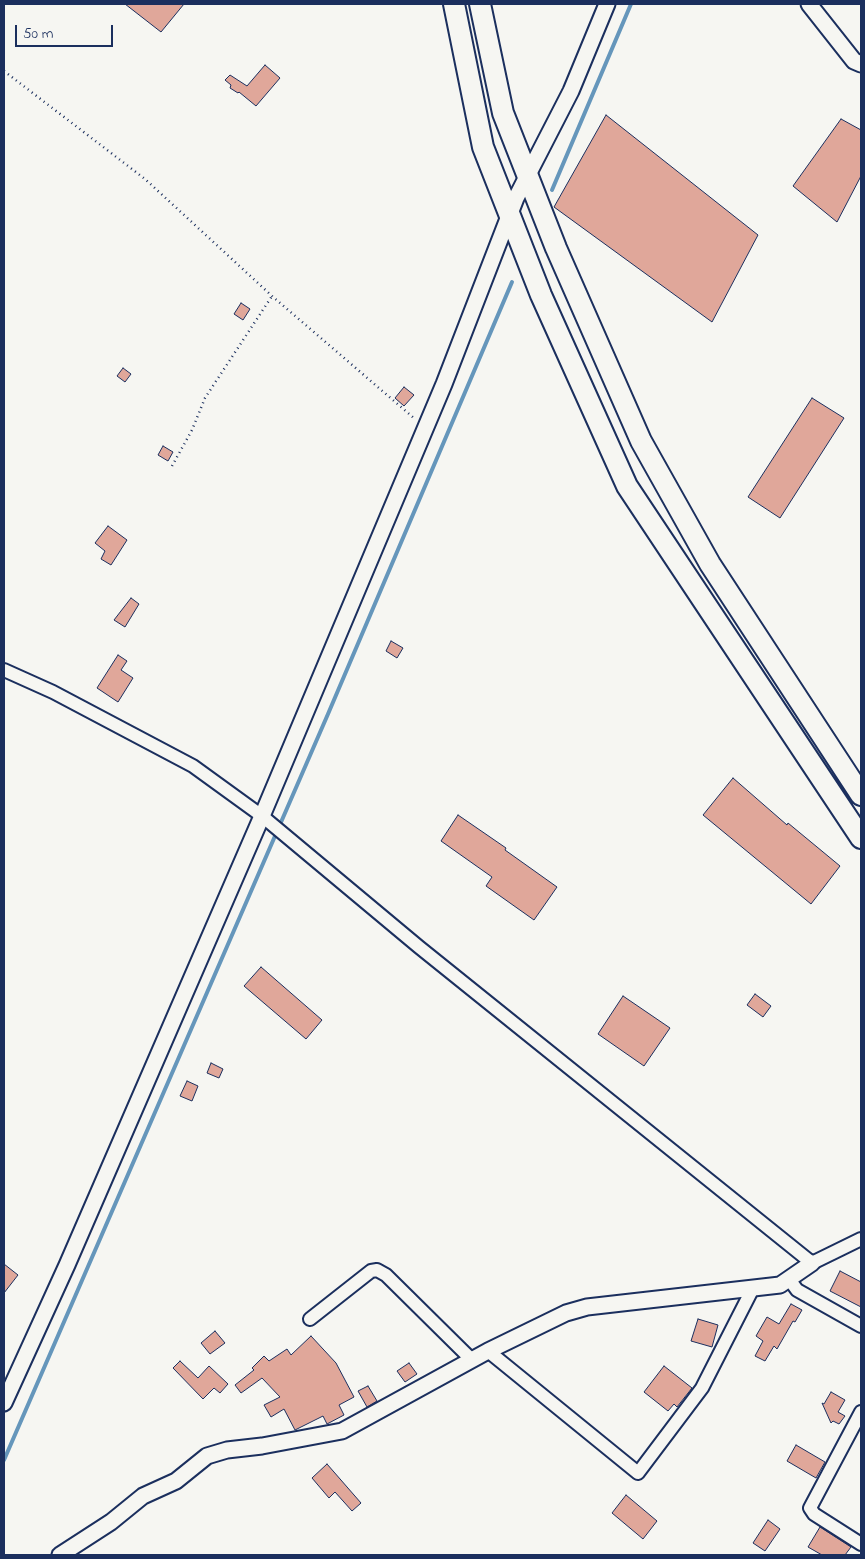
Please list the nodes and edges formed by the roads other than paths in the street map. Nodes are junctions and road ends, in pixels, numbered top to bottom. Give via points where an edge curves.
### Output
1 (454, 4) edge
2 (480, 4) edge
3 (607, 4) edge
4 (809, 4) edge
5 (861, 64) edge
6 (528, 176) junction
7 (509, 215) junction
8 (4, 670) edge
9 (861, 795) edge
10 (262, 816) junction
11 (861, 838) edge
12 (861, 1240) edge
13 (812, 1263) junction
14 (789, 1279) junction
15 (753, 1288) junction
16 (310, 1319) dead end
17 (861, 1326) edge
18 (488, 1351) junction
19 (472, 1360) junction
20 (4, 1403) edge
21 (861, 1412) edge
22 (861, 1544) edge
23 (60, 1555) edge

1 - 7 main road via 483,148
2 - 6 main road via 503,113
3 - 6 street via 571,91
4 - 5 street via 854,61
6 - 7 street
6 - 9 main road via 641,441 710,564
7 - 10 street via 425,428
7 - 11 main road via 541,295 628,486
8 - 10 street via 194,766
10 - 13 street via 419,947
10 - 20 street via 68,1265
12 - 13 street
13 - 14 street
14 - 15 street via 780,1285
14 - 17 street via 797,1290
15 - 18 street via 566,1312
15 - 18 street via 702,1388 638,1473
16 - 19 street via 371,1271 377,1270 386,1275
18 - 19 street
19 - 23 street via 342,1430 207,1456 176,1481 143,1496 111,1522
21 - 22 street via 810,1508 814,1514

